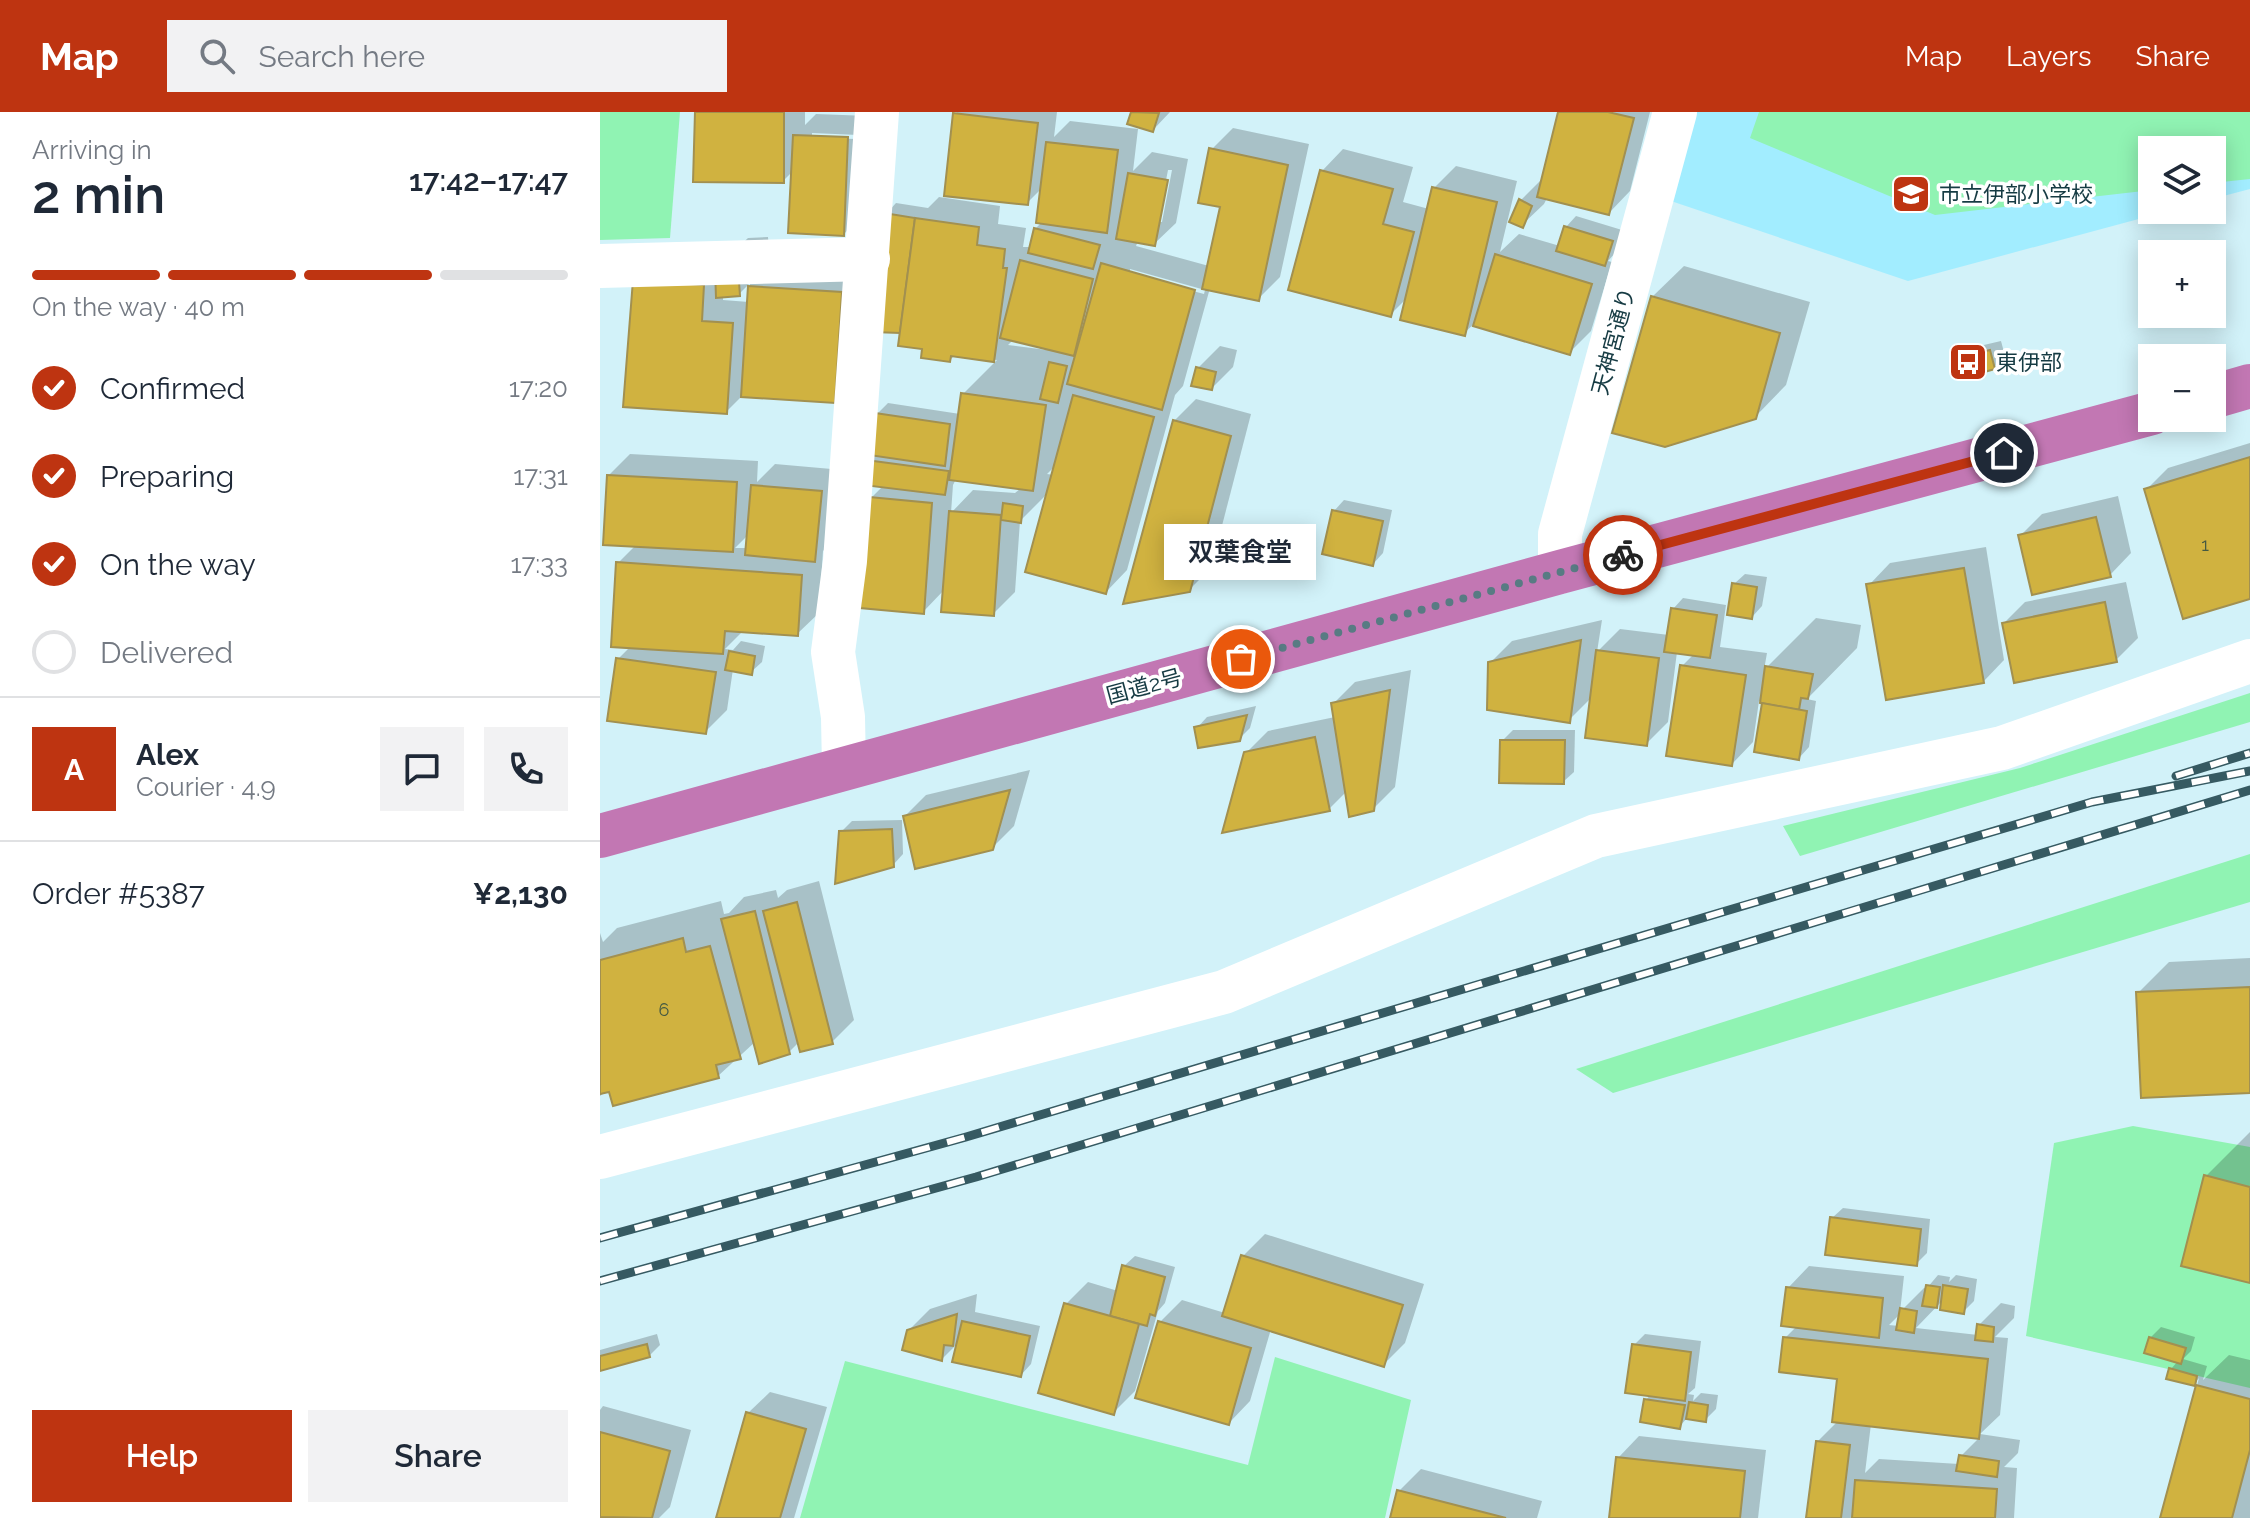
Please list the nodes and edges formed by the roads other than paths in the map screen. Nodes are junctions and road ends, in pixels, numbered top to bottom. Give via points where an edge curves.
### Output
1 (877, 112) edge
2 (1675, 112) edge
3 (868, 259) junction
4 (600, 266) edge
5 (2250, 386) edge
6 (2226, 393) edge
7 (2138, 417) edge
8 (1560, 572) junction
9 (2250, 661) edge
10 (844, 768) junction
11 (600, 836) edge
12 (600, 1157) edge

1 - 3 street
2 - 8 street, 天神宮通り via 1560,534
3 - 4 street
3 - 10 street via 833,652
5 - 6 highway
7 - 8 highway, 国道2号
8 - 10 highway, 国道2号
9 - 12 street via 2002,748 1596,836 1224,992
10 - 11 highway, 国道2号

